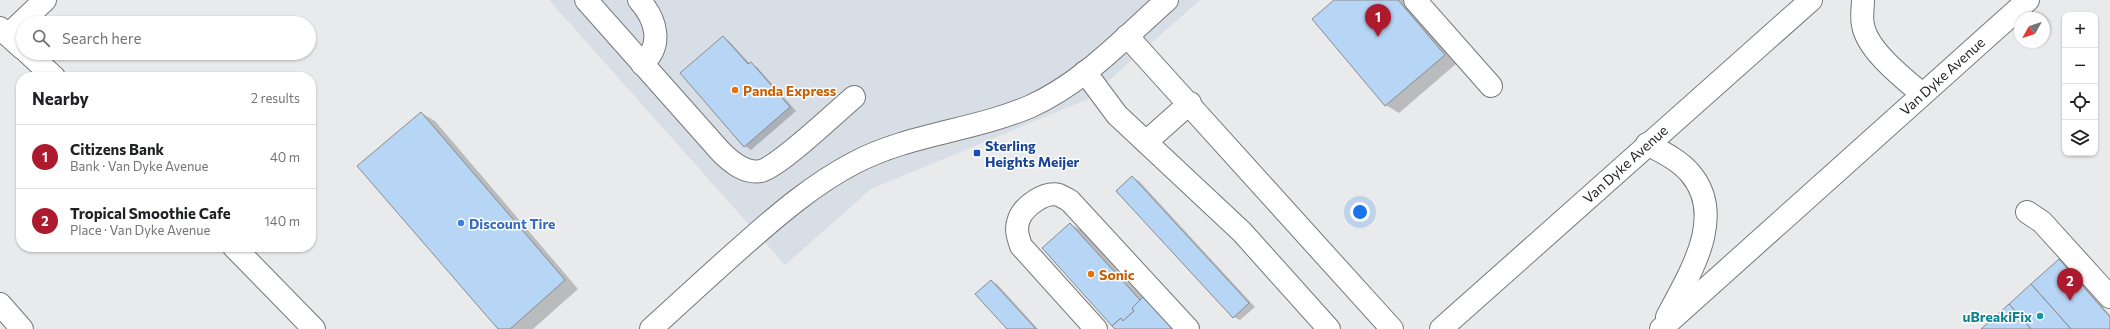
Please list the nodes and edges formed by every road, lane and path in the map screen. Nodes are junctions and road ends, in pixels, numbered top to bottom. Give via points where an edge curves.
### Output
1 (45, 0) edge
2 (586, 0) edge
3 (639, 0) edge
4 (1167, 0) edge
5 (1415, 0) edge
6 (1811, 0) edge
7 (1863, 0) edge
8 (2028, 0) edge
9 (30, 16) edge
10 (16, 31) edge
11 (1127, 36) junction
12 (8, 39) edge
13 (36, 60) edge
14 (642, 64) junction
15 (49, 72) edge
16 (1085, 72) junction
17 (1491, 86) dead end
18 (1922, 94) junction
19 (854, 97) dead end
20 (1190, 104) junction
21 (1146, 142) junction
22 (1647, 144) junction
23 (2027, 212) dead end
24 (239, 252) edge
25 (2110, 297) edge
26 (0, 304) edge
27 (22, 329) edge
28 (314, 329) edge
29 (651, 329) edge
30 (1096, 329) edge
31 (1188, 329) edge
32 (1329, 329) edge
33 (1392, 329) edge
34 (1441, 329) edge
35 (1661, 329) edge

1 - 9 main road
2 - 14 main road
3 - 14 main road via 649,11 655,35 651,56
4 - 11 main road
5 - 17 main road
6 - 22 main road, Van Dyke Avenue
7 - 18 main road via 1863,25 1872,44
8 - 18 main road, Van Dyke Avenue
10 - 12 main road
11 - 16 main road
11 - 20 main road
13 - 15 main road
14 - 19 main road via 721,152 745,170 761,171 779,161
16 - 21 main road via 1117,115
16 - 29 main road via 1050,97 1006,116 896,145 828,177 782,212
18 - 35 main road, Van Dyke Avenue
20 - 21 main road
20 - 33 main road
21 - 32 main road via 1242,232
22 - 34 main road, Van Dyke Avenue
22 - 35 main road via 1670,156 1690,173 1700,189 1705,208 1705,230 1696,262
23 - 25 main road via 2042,222
24 - 28 main road
26 - 27 main road
30 - 31 main road via 1021,246 1016,233 1019,219 1027,207 1042,197 1058,195 1070,201

